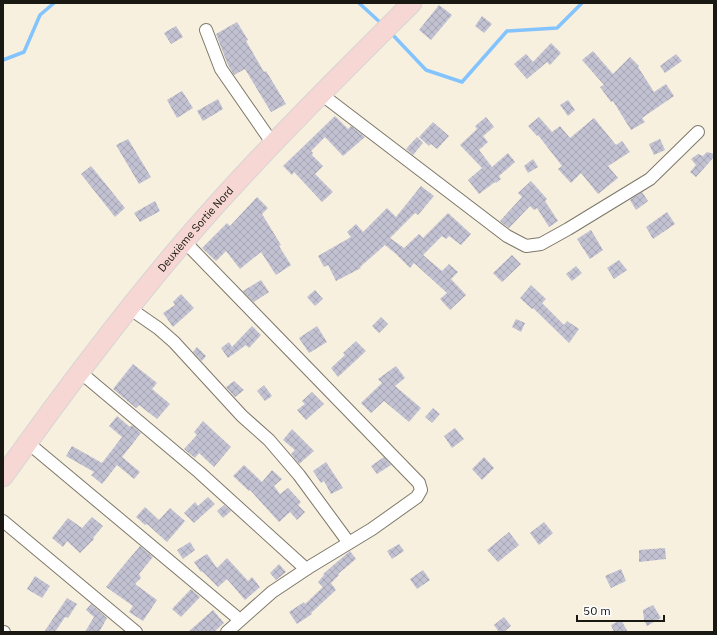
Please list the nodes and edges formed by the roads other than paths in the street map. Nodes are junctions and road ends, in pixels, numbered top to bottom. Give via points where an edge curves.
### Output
1 (412, 3) edge
2 (206, 30) dead end
3 (321, 94) junction
4 (698, 132) dead end
5 (273, 144) junction
6 (184, 241) junction
7 (129, 308) junction
8 (80, 372) junction
9 (28, 442) junction
10 (3, 477) edge
11 (3, 521) edge
12 (349, 543) junction
13 (306, 569) junction
14 (240, 620) junction
15 (136, 632) edge
16 (227, 632) edge

1 - 3 main road, Deuxième Sortie Nord
2 - 5 street via 221,69
3 - 4 street via 507,236 526,246 541,244 650,178
3 - 5 main road, Deuxième Sortie Nord
5 - 6 main road, Deuxième Sortie Nord
6 - 7 main road, Deuxième Sortie Nord
6 - 12 street via 419,483 421,490 417,497
7 - 8 main road, Deuxième Sortie Nord
7 - 12 street via 174,342 242,416 269,440 299,475
8 - 9 main road, Deuxième Sortie Nord
8 - 13 street via 199,472
9 - 10 main road, Deuxième Sortie Nord
9 - 14 street
11 - 15 street
12 - 13 street
13 - 14 street via 272,592
14 - 16 street

